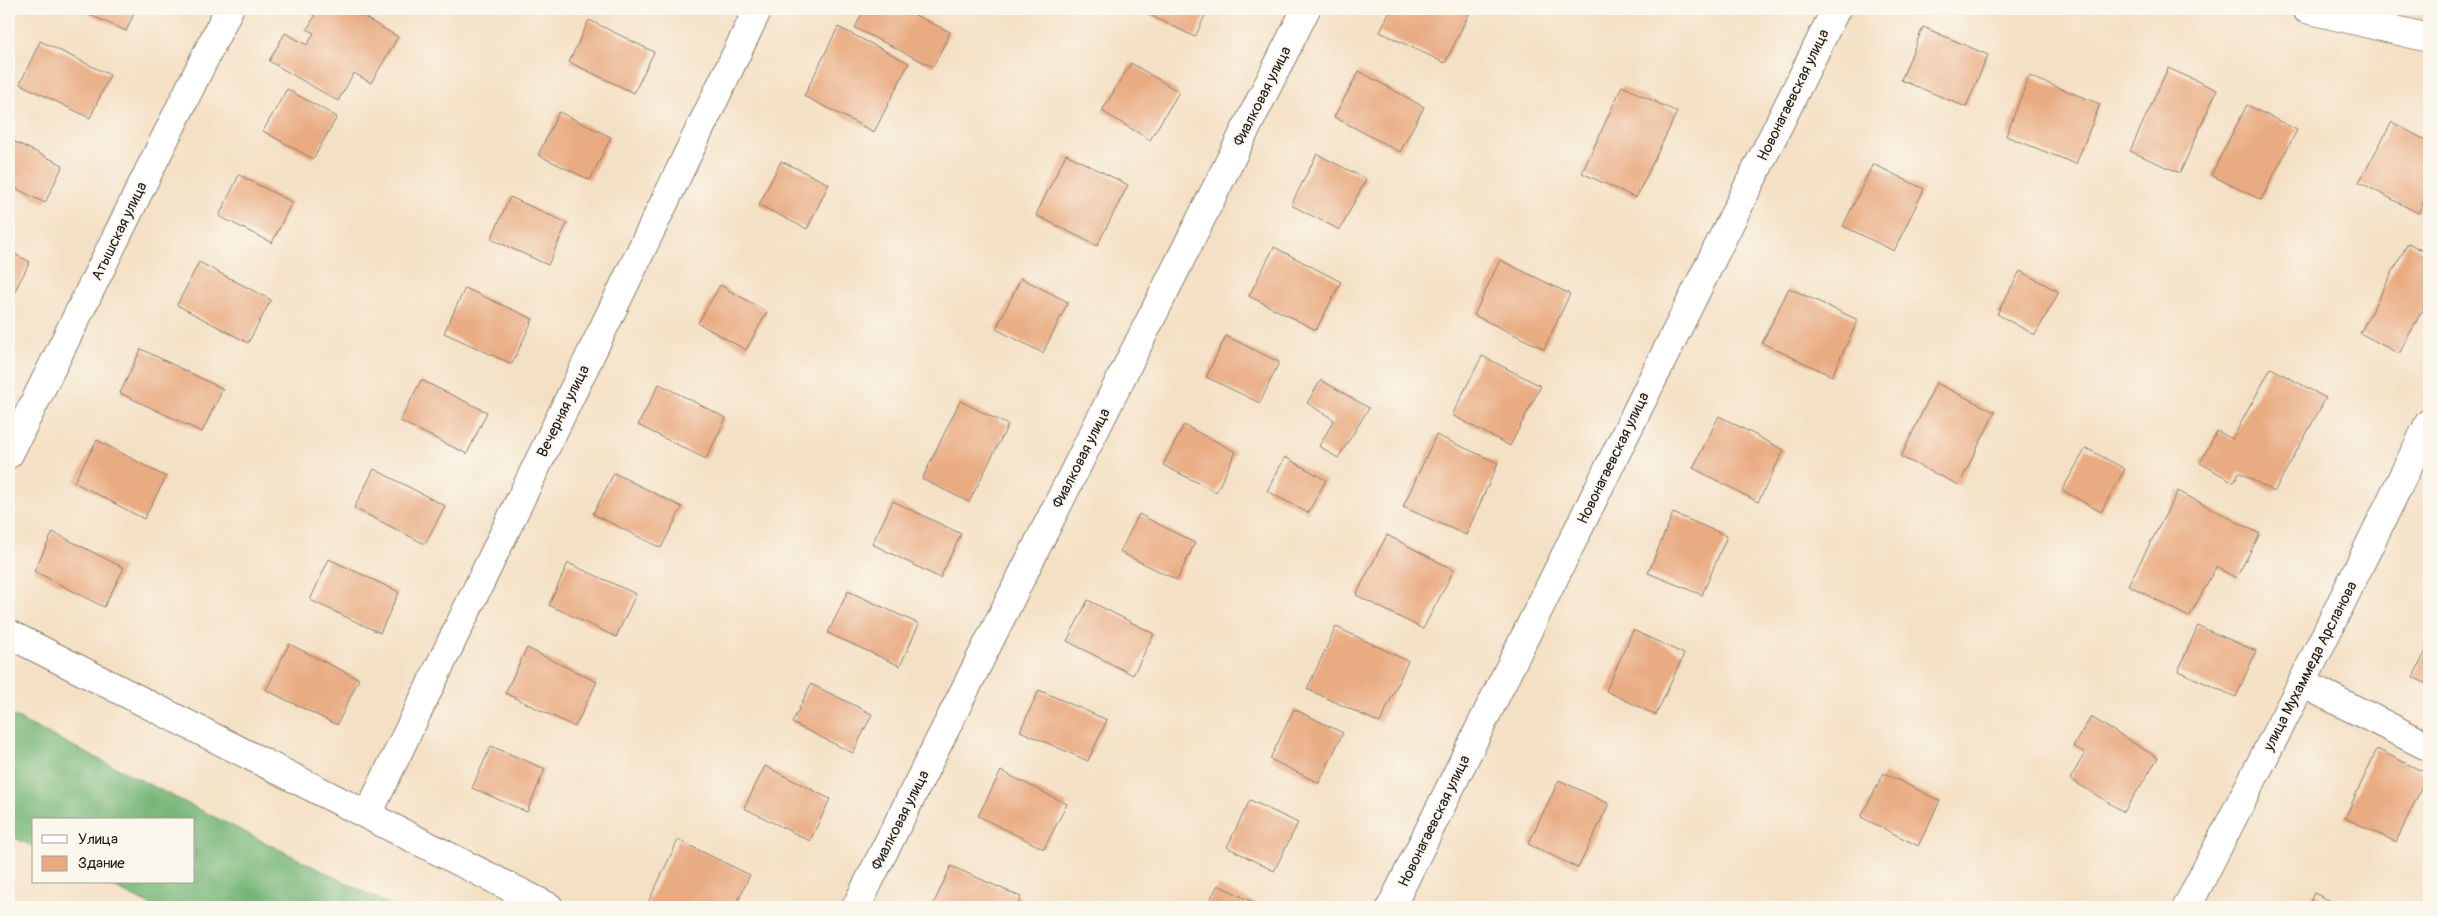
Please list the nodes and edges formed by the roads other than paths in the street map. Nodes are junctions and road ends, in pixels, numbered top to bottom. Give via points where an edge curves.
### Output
1 (229, 9) edge
2 (758, 9) edge
3 (1306, 9) edge
4 (1836, 9) edge
5 (2306, 9) edge
6 (2429, 38) edge
7 (2429, 423) edge
8 (9, 454) edge
9 (9, 634) edge
10 (2302, 683) junction
11 (2429, 747) edge
12 (368, 814) junction
13 (549, 907) edge
14 (856, 907) edge
15 (1391, 907) edge
16 (2187, 907) edge

1 - 8 street, Атышская улица
2 - 12 street, Вечерняя улица
3 - 14 street, Фиалковая улица
4 - 15 street, Новонагаевская улица
5 - 6 street
7 - 10 street, улица Мухаммеда Арсланова
9 - 12 street
10 - 11 street
10 - 16 street, улица Мухаммеда Арсланова
12 - 13 street

